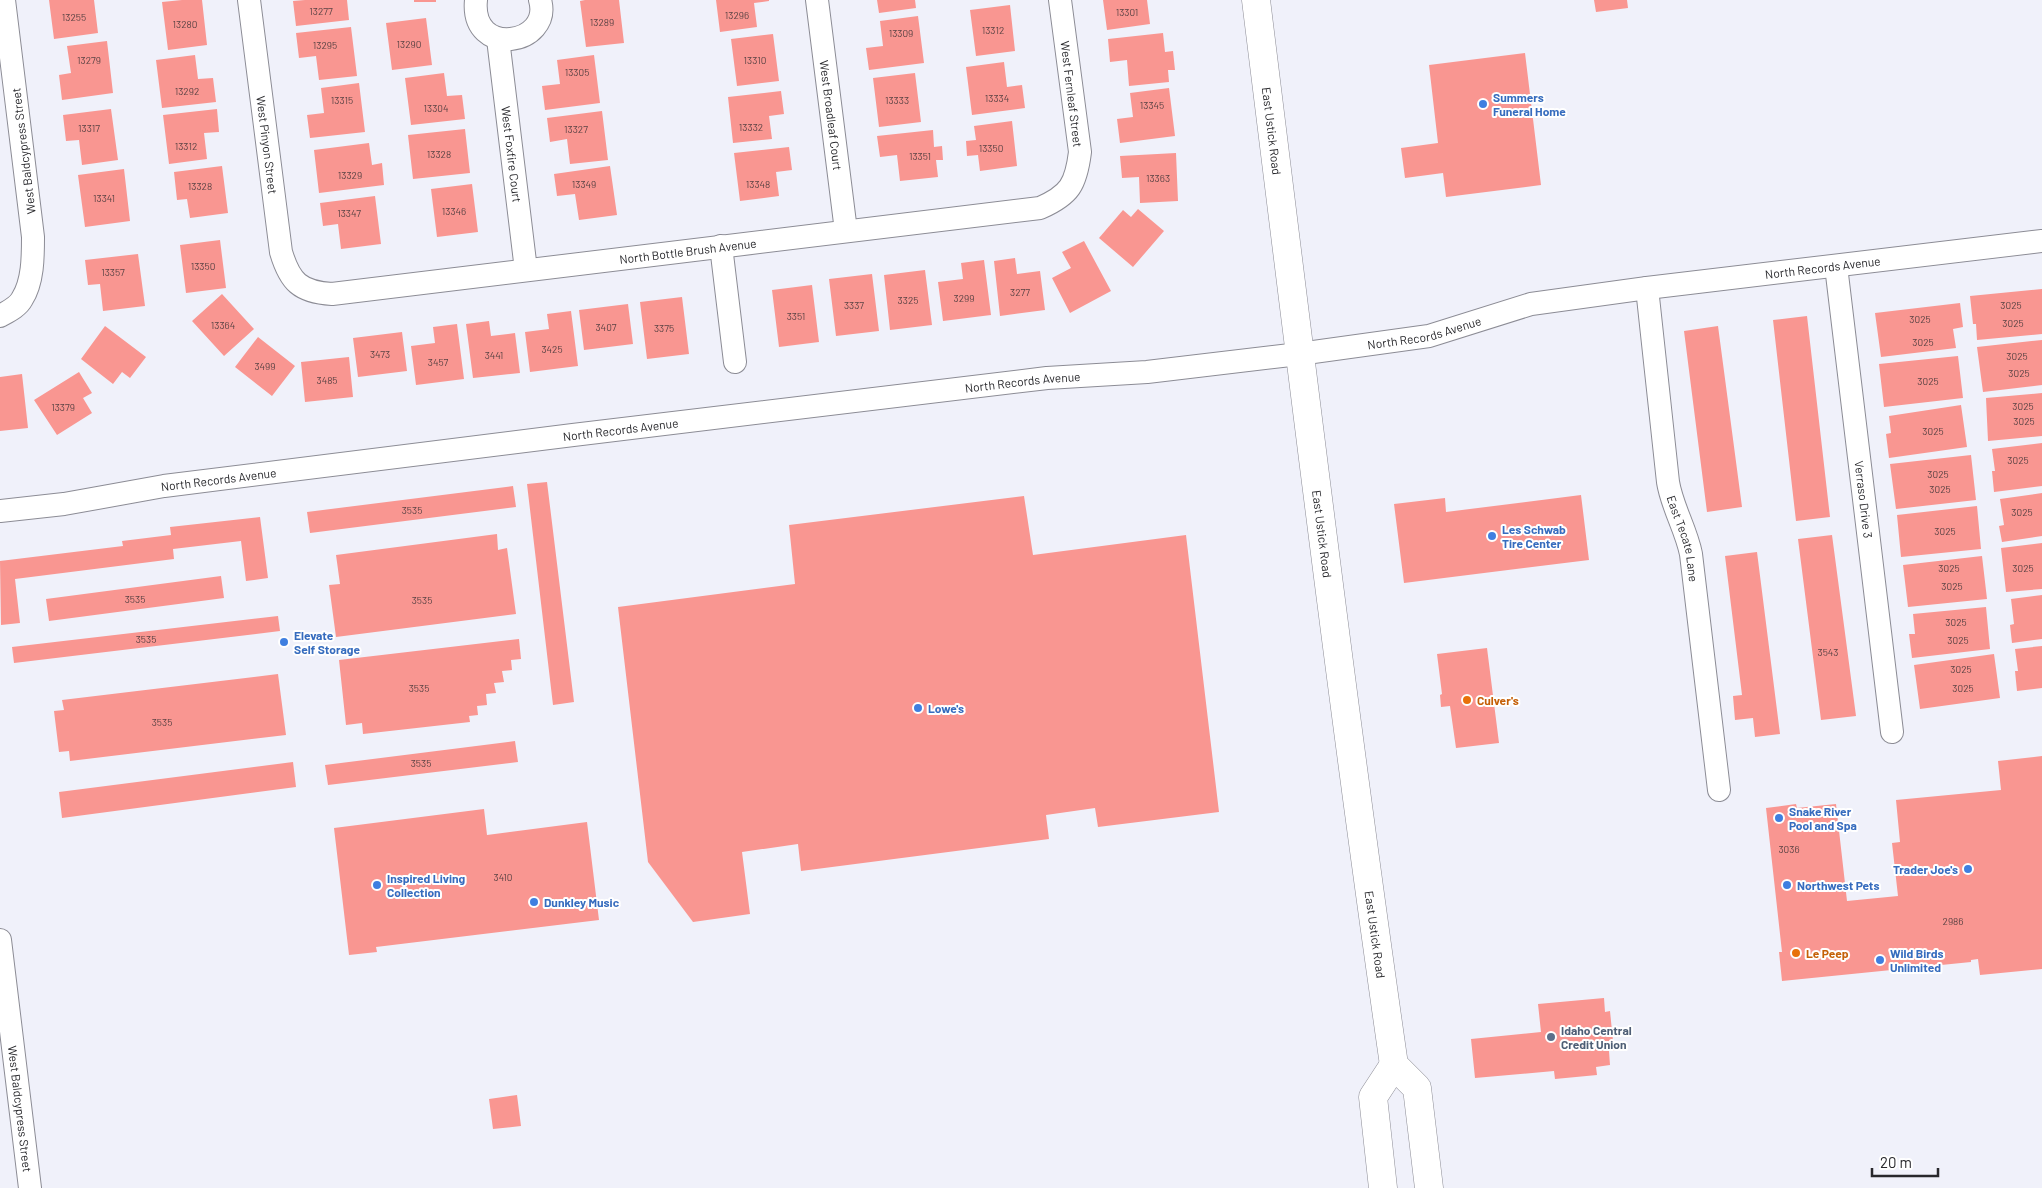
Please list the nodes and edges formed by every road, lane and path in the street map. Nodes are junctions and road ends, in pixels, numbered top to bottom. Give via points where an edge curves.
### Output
1 (4, 0) edge
2 (249, 0) edge
3 (476, 0) edge
4 (540, 0) edge
5 (817, 0) edge
6 (1060, 0) edge
7 (1256, 0) edge
8 (498, 39) junction
9 (1071, 187) joint
10 (846, 231) junction
11 (2042, 241) edge
12 (721, 246) junction
13 (1836, 266) junction
14 (526, 270) junction
15 (298, 286) joint
16 (1647, 288) junction
17 (0, 316) edge
18 (1299, 354) junction
19 (735, 362) dead end
20 (0, 511) edge
21 (1892, 732) dead end
22 (1719, 790) dead end
23 (0, 940) edge
24 (1394, 1065) junction
25 (30, 1188) edge
26 (1383, 1188) edge
27 (1429, 1188) edge

1 - 17 street, West Baldcypress Street via 33,255 29,283 22,300
2 - 15 street, West Pinyon Street via 281,252 286,269
3 - 8 street via 478,22 486,33
4 - 8 street via 540,17 534,28 523,37
5 - 10 street, West Broadleaf Court
6 - 9 street, West Fernleaf Street via 1080,152 1078,171
7 - 18 main road, East Ustick Road
8 - 14 street, West Foxfire Court
9 - 10 street, North Bottle Brush Avenue via 1058,200 1040,208
10 - 12 street, North Bottle Brush Avenue
11 - 13 street, North Records Avenue
12 - 14 street, North Bottle Brush Avenue
12 - 19 street
13 - 16 street, North Records Avenue
13 - 21 street, Verraso Drive 3
14 - 15 street, North Bottle Brush Avenue via 332,294 315,293
16 - 18 street, North Records Avenue via 1531,304 1429,336
16 - 22 street, East Tecate Lane via 1668,482 1691,554
18 - 20 street, North Records Avenue via 1147,372 1047,378 573,434 164,486 64,504
18 - 24 main road, East Ustick Road via 1352,773
23 - 25 street, West Baldcypress Street
24 - 26 main road via 1373,1097
24 - 27 main road via 1417,1088

